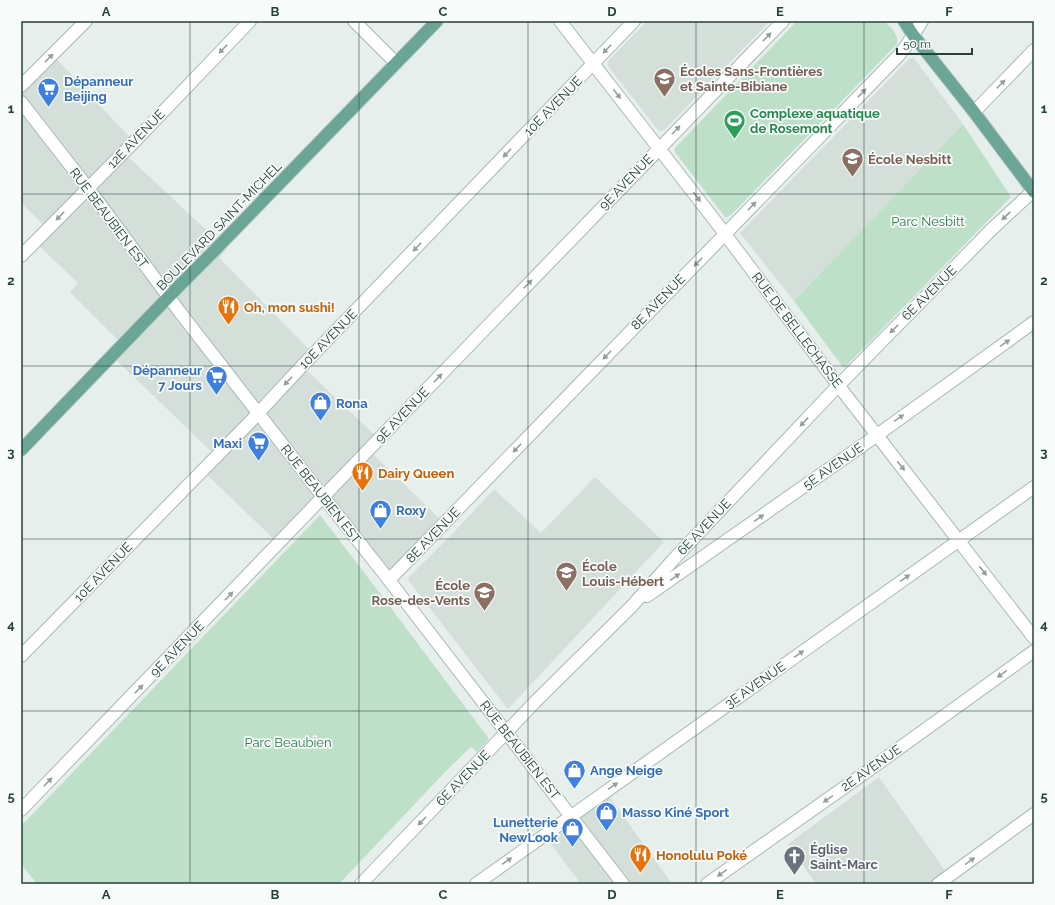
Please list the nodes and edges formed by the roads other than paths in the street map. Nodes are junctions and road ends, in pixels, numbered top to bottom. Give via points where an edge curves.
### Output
1 (86, 21) edge
2 (250, 21) edge
3 (354, 21) edge
4 (437, 21) edge
5 (560, 21) edge
6 (634, 21) edge
7 (783, 21) edge
8 (904, 21) edge
9 (922, 21) edge
10 (913, 35) junction
11 (1034, 50) edge
12 (396, 63) junction
13 (593, 64) junction
14 (21, 86) edge
15 (21, 102) edge
16 (974, 112) junction
17 (659, 148) junction
18 (88, 188) junction
19 (1034, 191) edge
20 (725, 234) junction
21 (21, 256) edge
22 (169, 297) junction
23 (1034, 322) edge
24 (838, 385) junction
25 (258, 413) junction
26 (877, 435) junction
27 (21, 450) edge
28 (1034, 487) edge
29 (324, 497) junction
30 (958, 540) junction
31 (389, 580) junction
32 (631, 607) junction
33 (1034, 638) edge
34 (1034, 651) edge
35 (21, 656) edge
36 (506, 732) junction
37 (21, 810) edge
38 (1034, 814) edge
39 (571, 816) junction
40 (361, 884) edge
41 (476, 884) edge
42 (623, 884) edge
43 (707, 884) edge
44 (938, 884) edge

14 -> 1 street
2 -> 18 street, 12E AVENUE
3 - 12 street
4 - 12 main road, BOULEVARD SAINT-MICHEL
5 - 13 street, RUE DE BELLECHASSE
6 -> 13 street, 10E AVENUE
17 -> 7 street, 9E AVENUE
8 - 10 main road
9 - 10 street, 8E AVENUE
10 - 16 main road
20 -> 10 street, 8E AVENUE via 899,55
16 -> 11 street
12 - 22 main road, BOULEVARD SAINT-MICHEL
13 -> 17 street, RUE DE BELLECHASSE
13 -> 25 street, 10E AVENUE
15 - 18 street, RUE BEAUBIEN EST
16 - 19 main road
17 -> 20 street, RUE DE BELLECHASSE
29 -> 17 street, 9E AVENUE
18 -> 21 street, 12E AVENUE
18 - 22 street, RUE BEAUBIEN EST
19 -> 24 street, 6E AVENUE
20 - 24 street, RUE DE BELLECHASSE
20 -> 31 street, 8E AVENUE
22 - 25 street, RUE BEAUBIEN EST
22 - 27 main road, BOULEVARD SAINT-MICHEL
26 -> 23 street, 5E AVENUE
24 - 26 street, RUE DE BELLECHASSE
24 -> 32 street, 6E AVENUE
25 - 29 street, RUE BEAUBIEN EST
25 - 35 street, 10E AVENUE
26 -> 30 street, RUE DE BELLECHASSE
32 -> 26 street, 5E AVENUE
28 - 30 street, 3E AVENUE
29 - 31 street, RUE BEAUBIEN EST
37 -> 29 street, 9E AVENUE
30 -> 33 street, RUE DE BELLECHASSE
39 -> 30 street, 3E AVENUE
31 - 36 street, RUE BEAUBIEN EST
32 - 36 street, 6E AVENUE
34 -> 43 street, 2E AVENUE
36 - 39 street, RUE BEAUBIEN EST
36 -> 40 street, 6E AVENUE
44 -> 38 street
41 -> 39 street, 3E AVENUE
39 - 42 street, RUE BEAUBIEN EST

